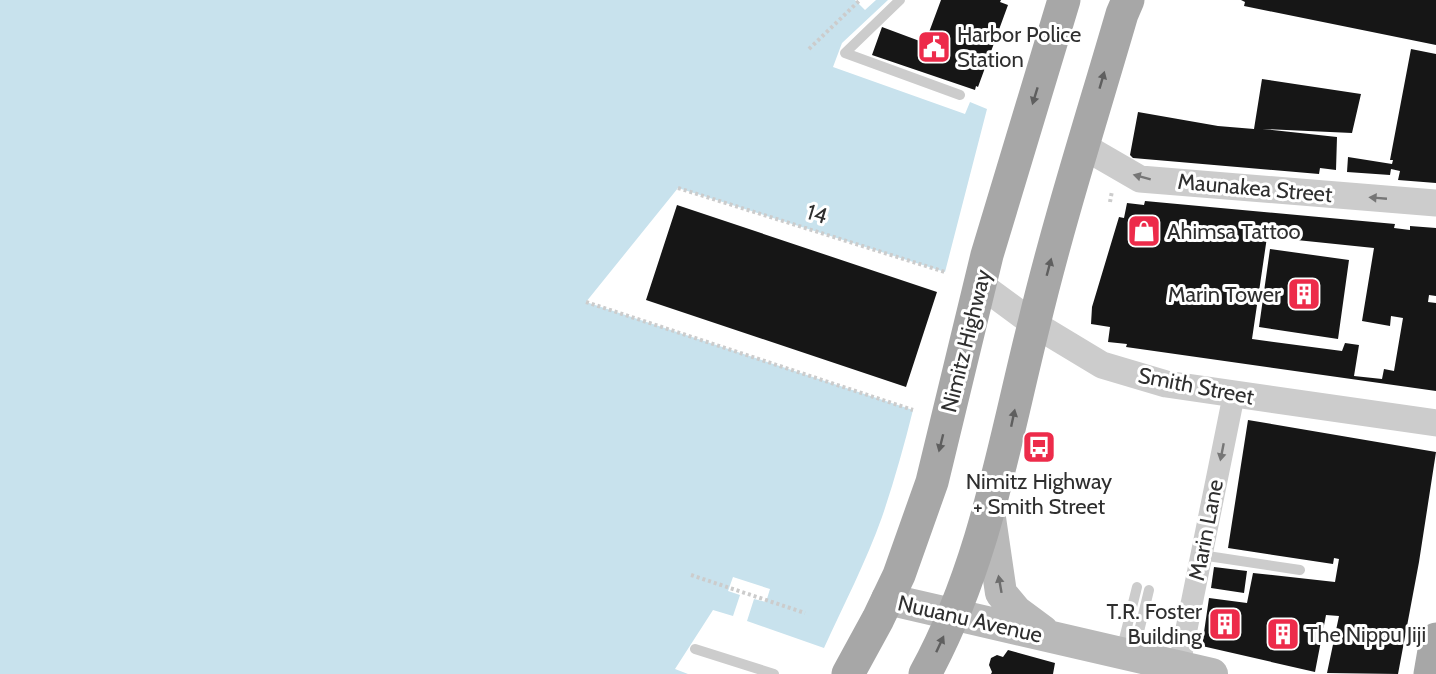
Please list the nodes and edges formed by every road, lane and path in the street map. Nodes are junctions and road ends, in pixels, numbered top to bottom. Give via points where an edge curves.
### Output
1 (860, 0) edge
2 (900, 0) edge
3 (1064, 0) edge
4 (1128, 0) edge
5 (809, 49) dead end
6 (960, 95) dead end
7 (1083, 146) junction
8 (678, 188) dead end
9 (1436, 203) edge
10 (945, 272) dead end
11 (981, 285) junction
12 (586, 302) dead end
13 (1034, 324) junction
14 (1234, 394) junction
15 (913, 410) dead end
16 (1436, 423) edge
17 (989, 511) junction
18 (1201, 555) junction
19 (1300, 570) dead end
20 (691, 575) dead end
21 (1137, 587) dead end
22 (1149, 590) dead end
23 (887, 599) junction
24 (805, 613) dead end
25 (953, 614) junction
26 (1054, 638) junction
27 (1436, 639) edge
28 (695, 649) dead end
29 (1136, 660) edge
30 (1179, 666) junction
31 (853, 670) edge
32 (774, 674) edge
33 (926, 674) edge
34 (1212, 674) edge
35 (1430, 674) edge

1 - 5 path
2 - 6 lane via 845,53
3 -> 11 main road, Nimitz Highway
7 -> 4 main road
9 -> 7 street, Maunakea Street via 1140,179
13 -> 7 main road
8 - 10 path, 14
11 - 13 street, Smith Street
11 -> 23 main road, Nimitz Highway via 932,482
12 - 15 path
13 - 14 street, Smith Street via 1102,365 1166,384
17 -> 13 main road
14 - 16 street, Smith Street
14 -> 18 street, Marin Lane
17 - 25 main road
26 -> 17 main road, Nuuanu Avenue via 1016,611 1001,593
18 - 19 lane
18 - 30 street, Marin Lane
20 - 24 path
21 - 29 lane
22 - 29 lane
23 - 25 main road, Nuuanu Avenue
23 - 31 main road, Nimitz Highway
25 - 26 main road, Nuuanu Avenue
33 -> 25 main road
26 - 29 main road, Nuuanu Avenue
27 - 35 main road
28 - 32 lane
29 - 30 main road, Nuuanu Avenue
30 - 34 main road, Nuuanu Avenue

